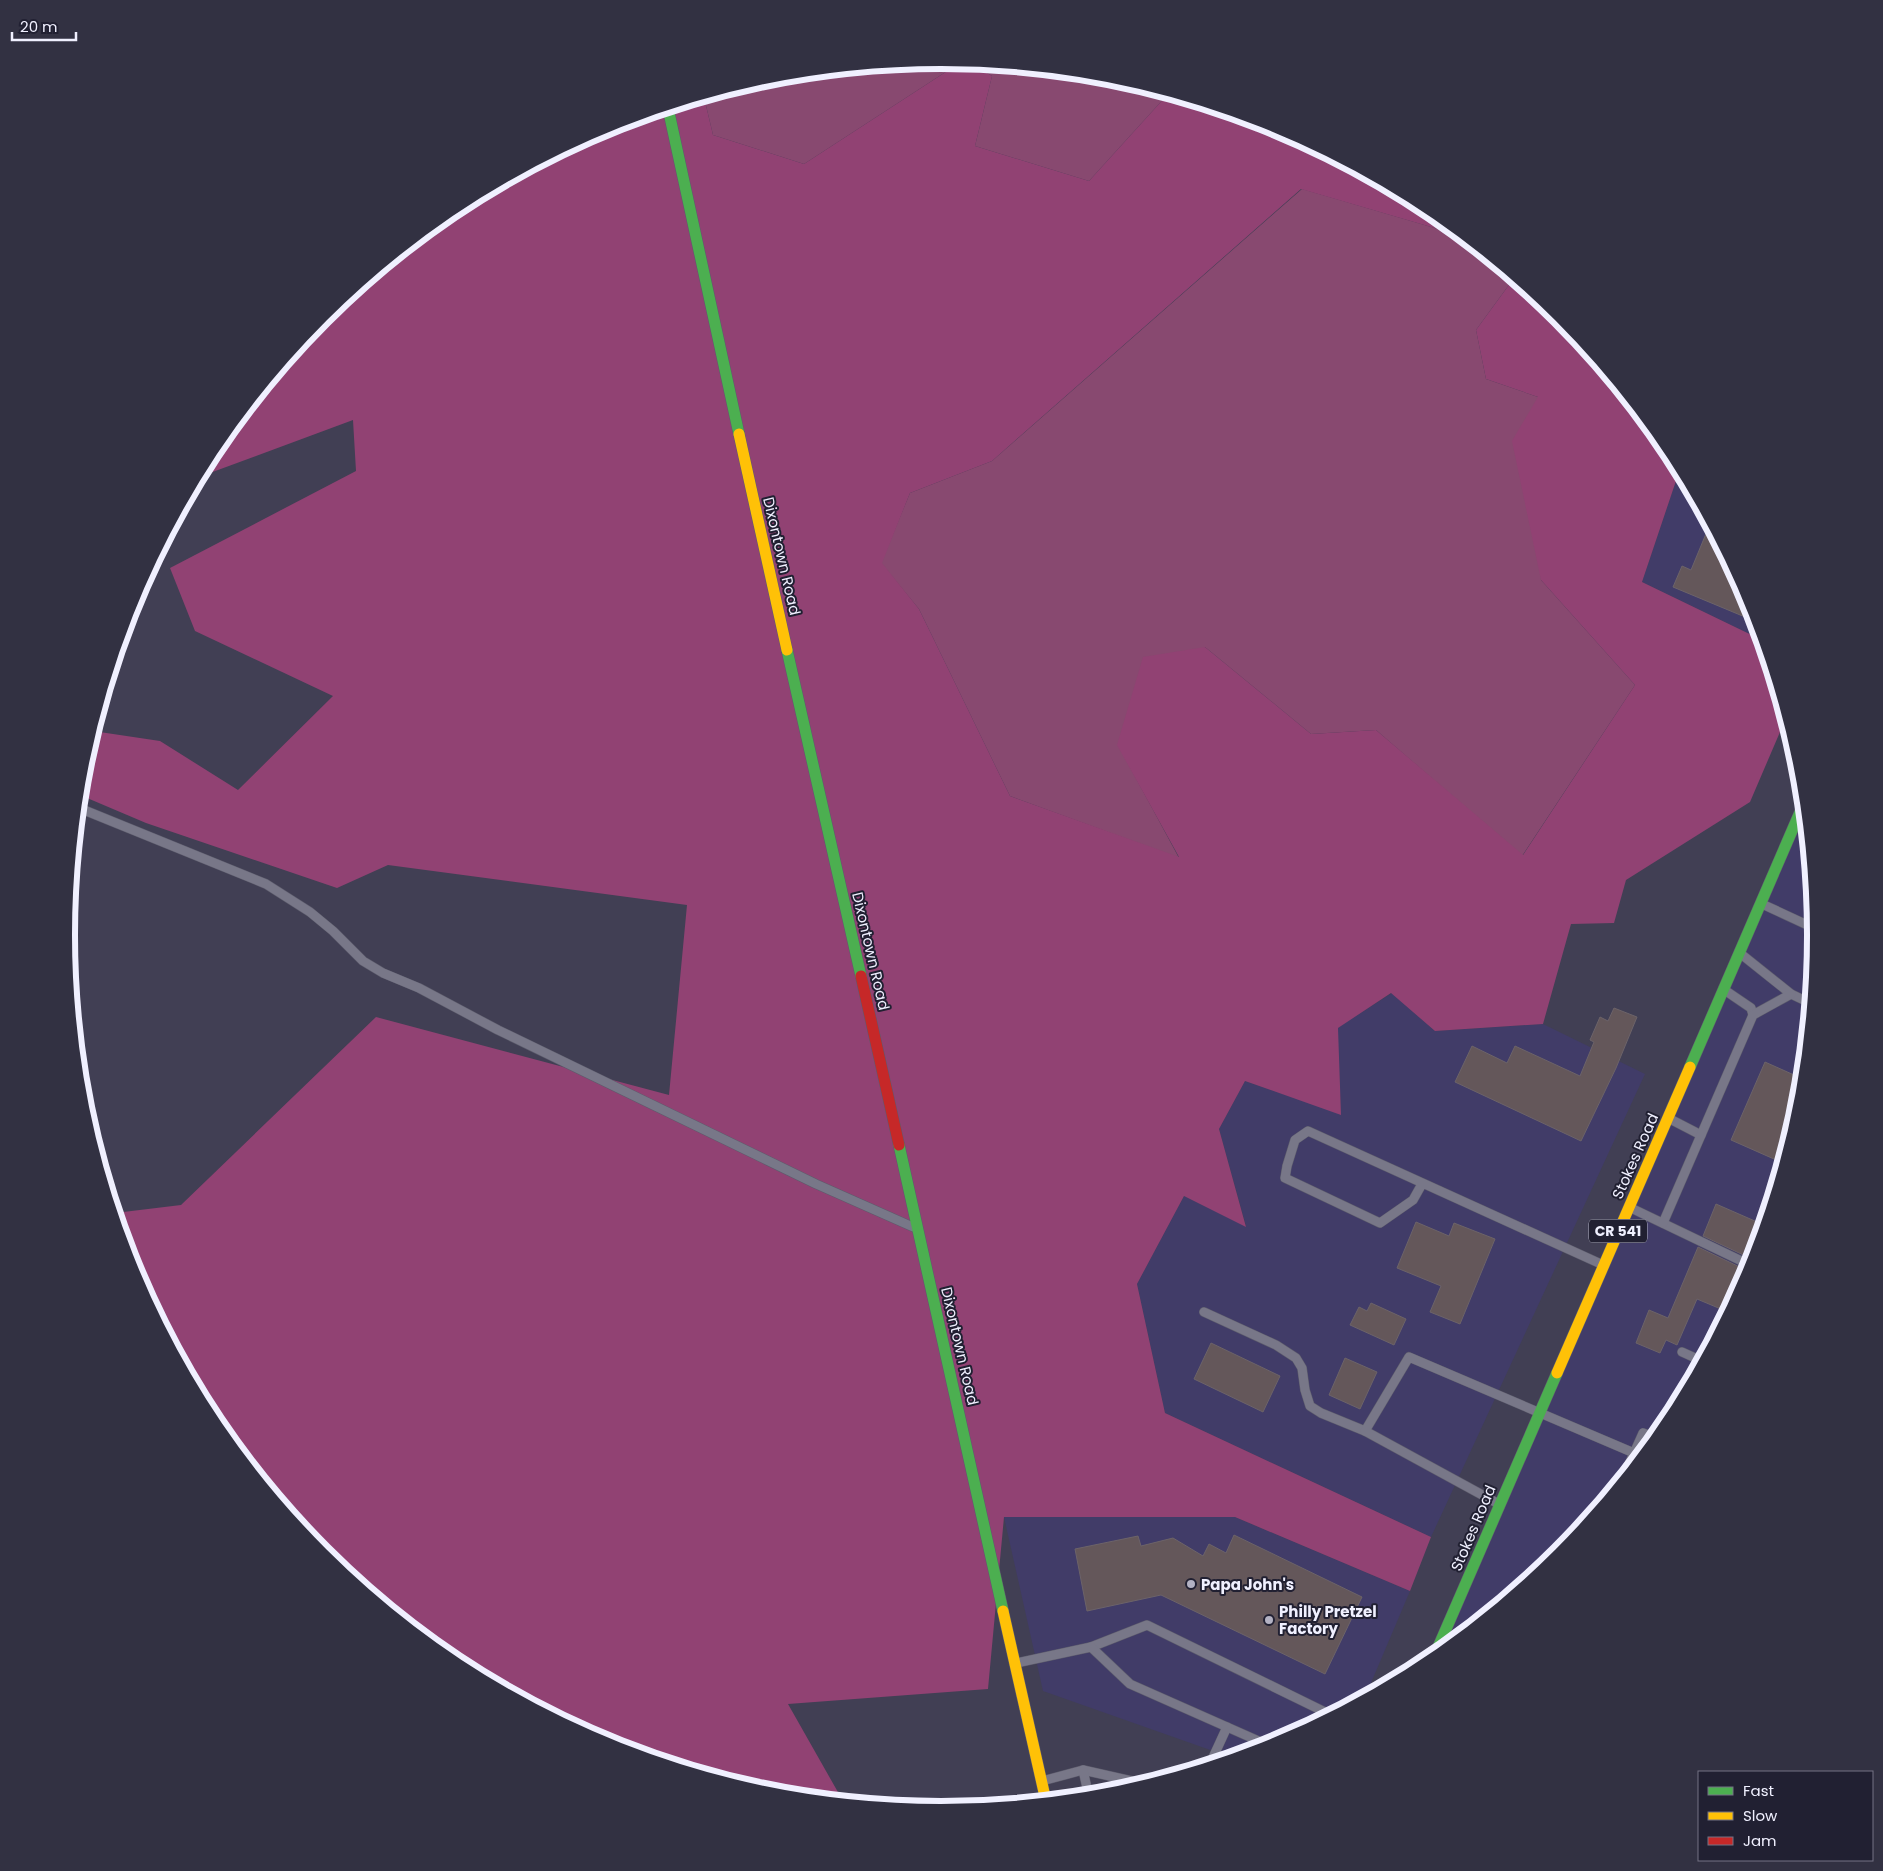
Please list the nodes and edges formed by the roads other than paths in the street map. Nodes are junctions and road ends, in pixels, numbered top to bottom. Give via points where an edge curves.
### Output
1 (669, 113) edge
2 (84, 810) edge
3 (1800, 813) edge
4 (1760, 904) junction
5 (1808, 925) edge
6 (1739, 952) junction
7 (1723, 989) junction
8 (1791, 994) junction
9 (1805, 1001) edge
10 (1753, 1015) junction
11 (1668, 1118) junction
12 (1701, 1135) junction
13 (1422, 1184) junction
14 (1629, 1207) junction
15 (1663, 1223) junction
16 (918, 1229) junction
17 (1744, 1262) edge
18 (1603, 1265) junction
19 (1204, 1312) dead end
20 (1682, 1352) dead end
21 (1697, 1359) edge
22 (1539, 1412) junction
23 (1365, 1431) junction
24 (1649, 1435) edge
25 (1634, 1453) junction
26 (1630, 1461) edge
27 (1499, 1504) junction
28 (1439, 1644) edge
29 (1091, 1647) junction
30 (1016, 1663) junction
31 (1326, 1712) edge
32 (1227, 1727) junction
33 (1259, 1741) edge
34 (1213, 1758) edge
35 (1083, 1770) junction
36 (1042, 1781) junction
37 (1132, 1781) edge
38 (1088, 1790) edge
39 (1045, 1796) edge

1 - 16 street, Dixontown Road
2 - 16 lane via 266,884 310,912 363,961 390,976 816,1184
3 - 4 street, Stokes Road / CR 541
4 - 5 lane
4 - 6 street, Stokes Road / CR 541
6 - 7 street, Stokes Road / CR 541
6 - 8 lane
7 - 10 lane via 1751,1008
7 - 11 street, Stokes Road / CR 541
8 - 9 lane
8 - 10 lane
10 - 12 lane
11 - 12 lane
11 - 14 street, Stokes Road / CR 541
12 - 15 lane
13 - 13 lane via 1308,1131 1295,1140 1286,1166 1285,1178 1380,1223 1413,1200
13 - 18 lane
14 - 15 lane
14 - 18 street, Stokes Road / CR 541
15 - 17 lane
16 - 30 street, Dixontown Road
18 - 22 street, Stokes Road / CR 541
19 - 23 lane via 1276,1344 1296,1358 1302,1368 1310,1406
20 - 21 lane
22 - 23 lane via 1408,1357
22 - 25 lane
22 - 27 street, Stokes Road / CR 541
23 - 27 lane
24 - 25 lane via 1643,1433
25 - 26 lane
27 - 28 street, Stokes Road / CR 541
29 - 30 lane
29 - 31 lane via 1148,1625
29 - 32 lane via 1130,1684
30 - 36 street, Dixontown Road
32 - 33 lane
32 - 34 lane
35 - 36 lane
35 - 37 lane
35 - 38 lane
36 - 39 street, Dixontown Road

